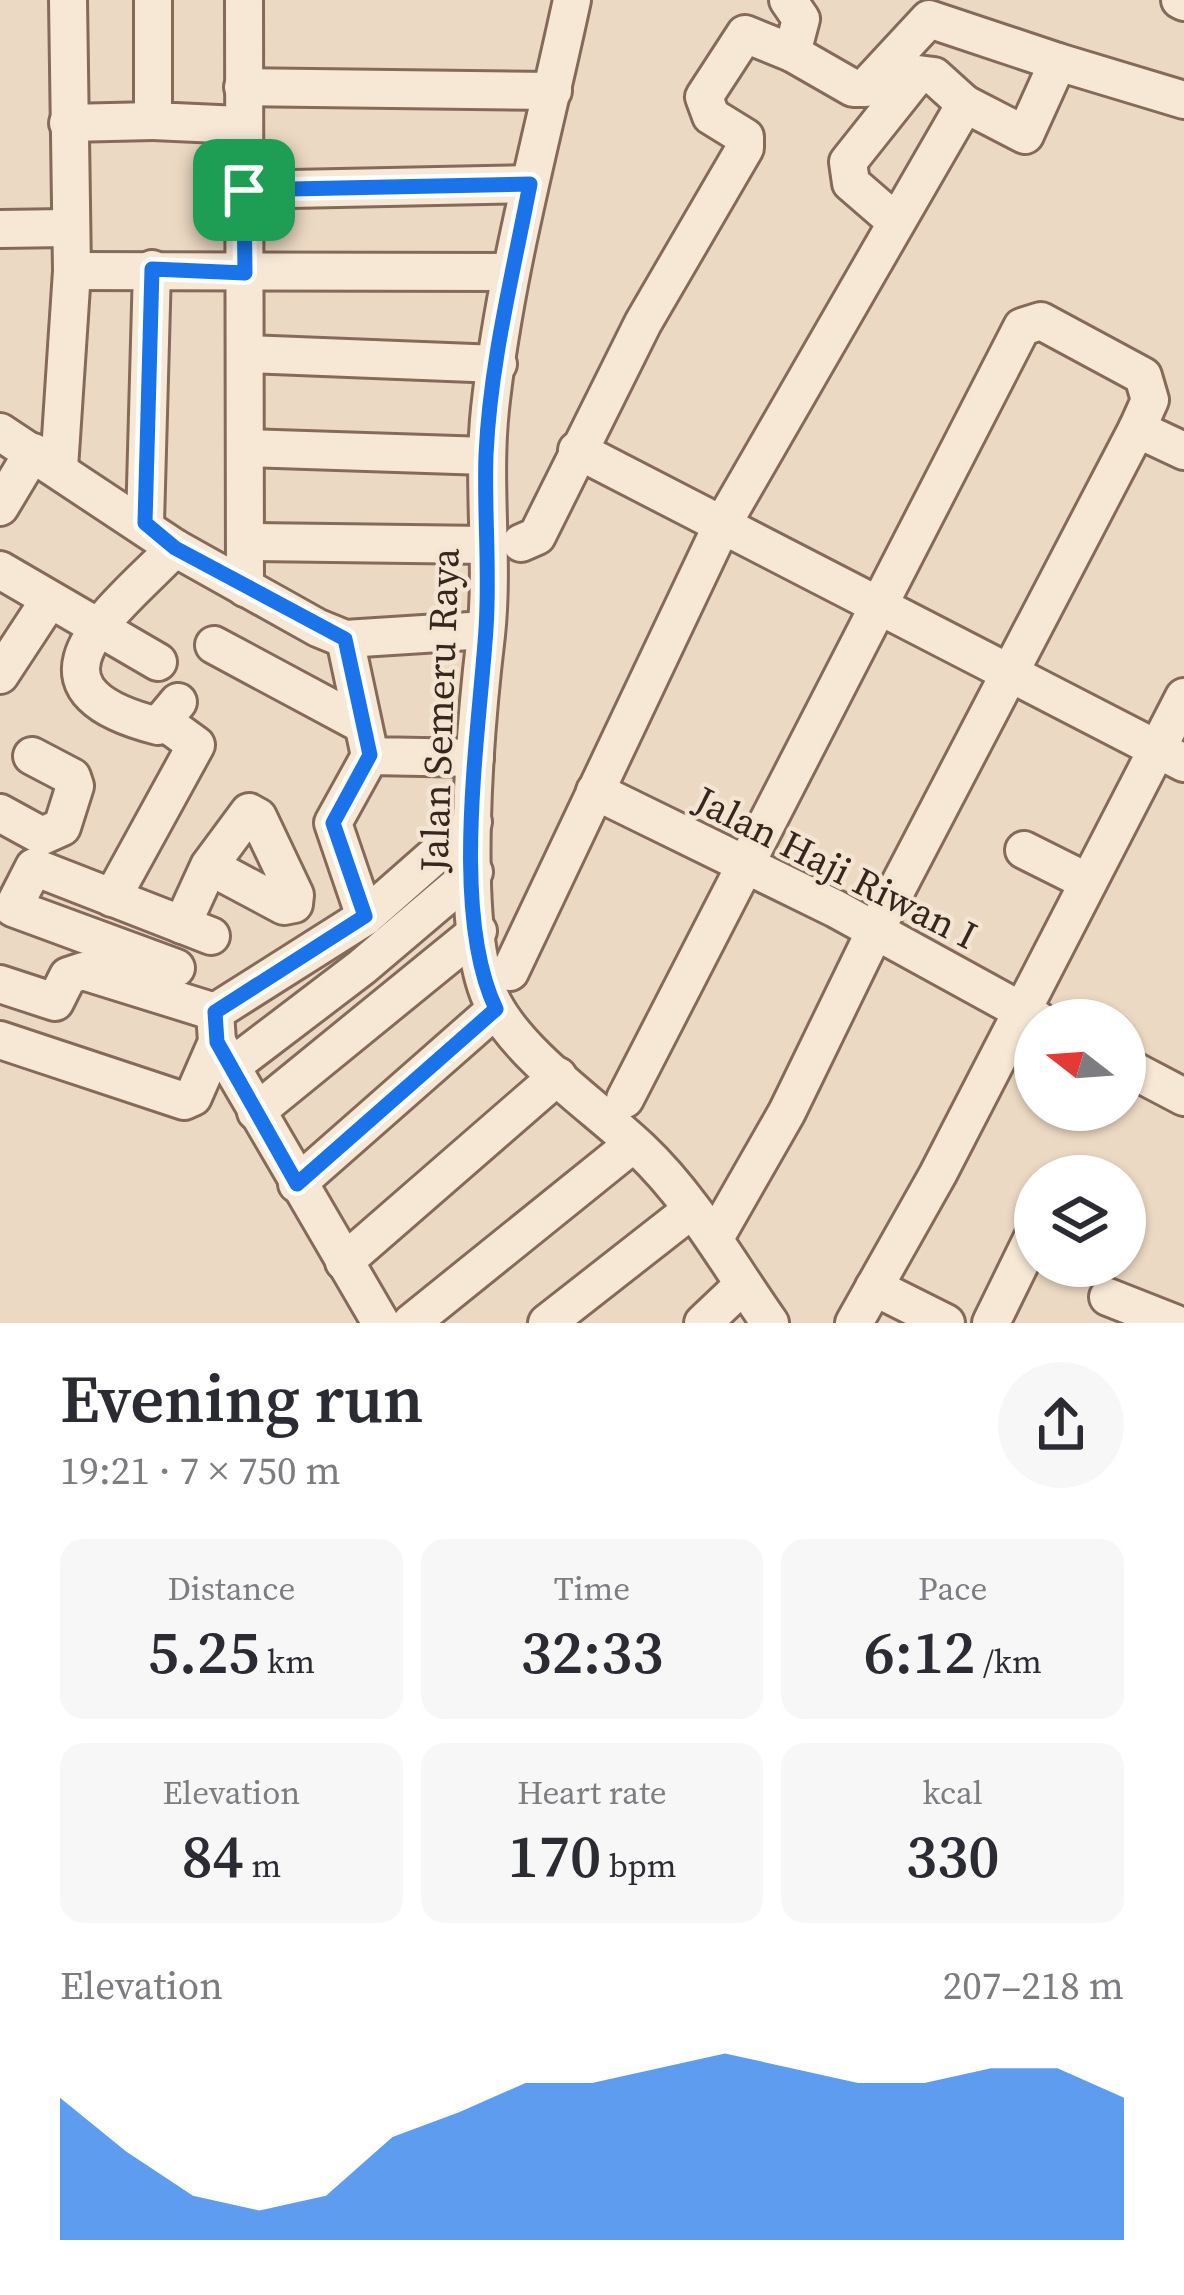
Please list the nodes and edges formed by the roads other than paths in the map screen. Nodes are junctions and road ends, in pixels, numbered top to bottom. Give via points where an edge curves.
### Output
1 (68, 0) edge
2 (153, 0) edge
3 (244, 0) edge
4 (572, 0) edge
5 (788, 0) edge
6 (930, 10) edge
7 (792, 53) junction
8 (1058, 62) junction
9 (243, 87) junction
10 (553, 92) junction
11 (1184, 100) edge
12 (965, 104) junction
13 (154, 121) junction
14 (68, 123) junction
15 (240, 124) junction
16 (530, 184) junction
17 (244, 190) junction
18 (896, 223) junction
19 (68, 228) junction
20 (0, 229) edge
21 (152, 269) junction
22 (71, 271) junction
23 (510, 272) junction
24 (245, 273) junction
25 (248, 354) junction
26 (498, 364) junction
27 (1137, 429) junction
28 (0, 432) edge
29 (246, 448) junction
30 (578, 450) junction
31 (1184, 452) edge
32 (486, 455) junction
33 (46, 460) junction
34 (0, 507) edge
35 (145, 523) junction
36 (722, 525) junction
37 (245, 542) junction
38 (504, 544) junction
39 (175, 548) junction
40 (0, 570) edge
41 (244, 588) junction
42 (48, 602) junction
43 (875, 608) junction
44 (99, 626) junction
45 (486, 631) junction
46 (345, 639) junction
47 (214, 645) dead end
48 (158, 662) dead end
49 (1014, 672) junction
50 (0, 675) edge
51 (1184, 697) edge
52 (367, 740) junction
53 (32, 756) dead end
54 (1170, 756) edge
55 (476, 758) junction
56 (595, 791) junction
57 (0, 813) edge
58 (473, 822) junction
59 (1024, 850) dead end
60 (209, 866) dead end
61 (746, 868) junction
62 (474, 872) junction
63 (1086, 881) junction
64 (112, 898) junction
65 (365, 916) junction
66 (478, 931) junction
67 (874, 931) junction
68 (176, 968) dead end
69 (510, 972) dead end
70 (0, 984) edge
71 (1036, 999) edge
72 (1014, 1007) edge
73 (496, 1009) junction
74 (0, 1040) edge
75 (222, 1040) junction
76 (1014, 1041) edge
77 (558, 1076) junction
78 (1146, 1077) edge
79 (1184, 1097) edge
80 (625, 1099) dead end
81 (256, 1112) junction
82 (634, 1144) junction
83 (297, 1184) junction
84 (703, 1225) junction
85 (344, 1262) junction
86 (1014, 1277) edge
87 (743, 1285) junction
88 (874, 1287) junction
89 (1108, 1298) dead end
90 (381, 1323) edge
91 (411, 1323) edge
92 (547, 1323) edge
93 (704, 1323) edge
94 (770, 1323) edge
95 (854, 1323) edge
96 (946, 1323) edge
97 (992, 1323) edge
98 (1174, 1323) edge

1 - 14 street
2 - 13 street
3 - 9 street
4 - 10 street, Jalan Semeru Raya
5 - 7 street via 801,19
6 - 7 street via 865,88
6 - 8 street
7 - 30 street via 745,34 704,97 711,116 745,137 745,148
8 - 11 street
8 - 12 street via 1024,135
9 - 10 street
9 - 15 street
10 - 16 street, Jalan Semeru Raya
12 - 18 street
12 - 18 street via 934,76 918,74 848,162 851,183
13 - 14 street
13 - 15 street
14 - 19 street
15 - 17 street
16 - 17 street
16 - 23 street, Jalan Semeru Raya
17 - 24 street
18 - 36 street
19 - 20 street
19 - 22 street
21 - 22 street
21 - 24 street
21 - 35 street
22 - 33 street
23 - 24 street
23 - 26 street, Jalan Semeru Raya
24 - 25 street
25 - 26 street
25 - 29 street
26 - 32 street, Jalan Semeru Raya
27 - 31 street
27 - 43 street via 1150,400 1143,376 1032,320 998,366
27 - 49 street
28 - 33 street
29 - 32 street
29 - 37 street
30 - 36 street
30 - 38 street via 537,536
32 - 38 street, Jalan Semeru Raya
33 - 34 street
33 - 35 street
35 - 39 street
36 - 43 street
36 - 56 street
37 - 38 street
37 - 41 street
38 - 45 street, Jalan Semeru Raya
39 - 41 street
39 - 44 street
40 - 42 street
41 - 46 street
42 - 44 street
42 - 50 street
43 - 49 street
43 - 61 street
44 - 48 street
44 - 64 street via 79,660 89,694 158,726 170,711 196,745
45 - 46 street
45 - 55 street, Jalan Semeru Raya
46 - 52 street
47 - 52 street
49 - 54 street
49 - 67 street
51 - 54 street
52 - 55 street
52 - 65 street via 333,823
53 - 57 street via 72,777 62,827 42,836
54 - 63 street
55 - 58 street, Jalan Semeru Raya
56 - 61 street, Jalan Haji Riwan I
56 - 69 street
58 - 62 street, Jalan Semeru Raya
58 - 65 street
59 - 63 street
60 - 64 street via 196,931
61 - 67 street, Jalan Haji Riwan I
61 - 80 street
62 - 66 street, Jalan Semeru Raya
62 - 75 street via 362,968
63 - 71 street
64 - 68 street via 34,866 13,908
65 - 75 street
66 - 73 street, Jalan Semeru Raya via 482,979
66 - 81 street
67 - 72 street, Jalan Haji Riwan I
67 - 84 street via 787,1112
70 - 75 street via 55,1002 68,976 83,971
73 - 77 street, Jalan Semeru Raya
73 - 83 street
74 - 75 street via 184,1101
75 - 81 street
76 - 88 street
77 - 82 street, Jalan Semeru Raya
77 - 85 street
78 - 79 street
81 - 83 street
82 - 84 street, Jalan Semeru Raya
82 - 91 street
83 - 85 street
84 - 87 street, Jalan Semeru Raya
84 - 92 street
85 - 90 street
86 - 97 street
87 - 93 street
87 - 94 street, Jalan Semeru Raya
88 - 95 street
88 - 96 street
89 - 98 street

